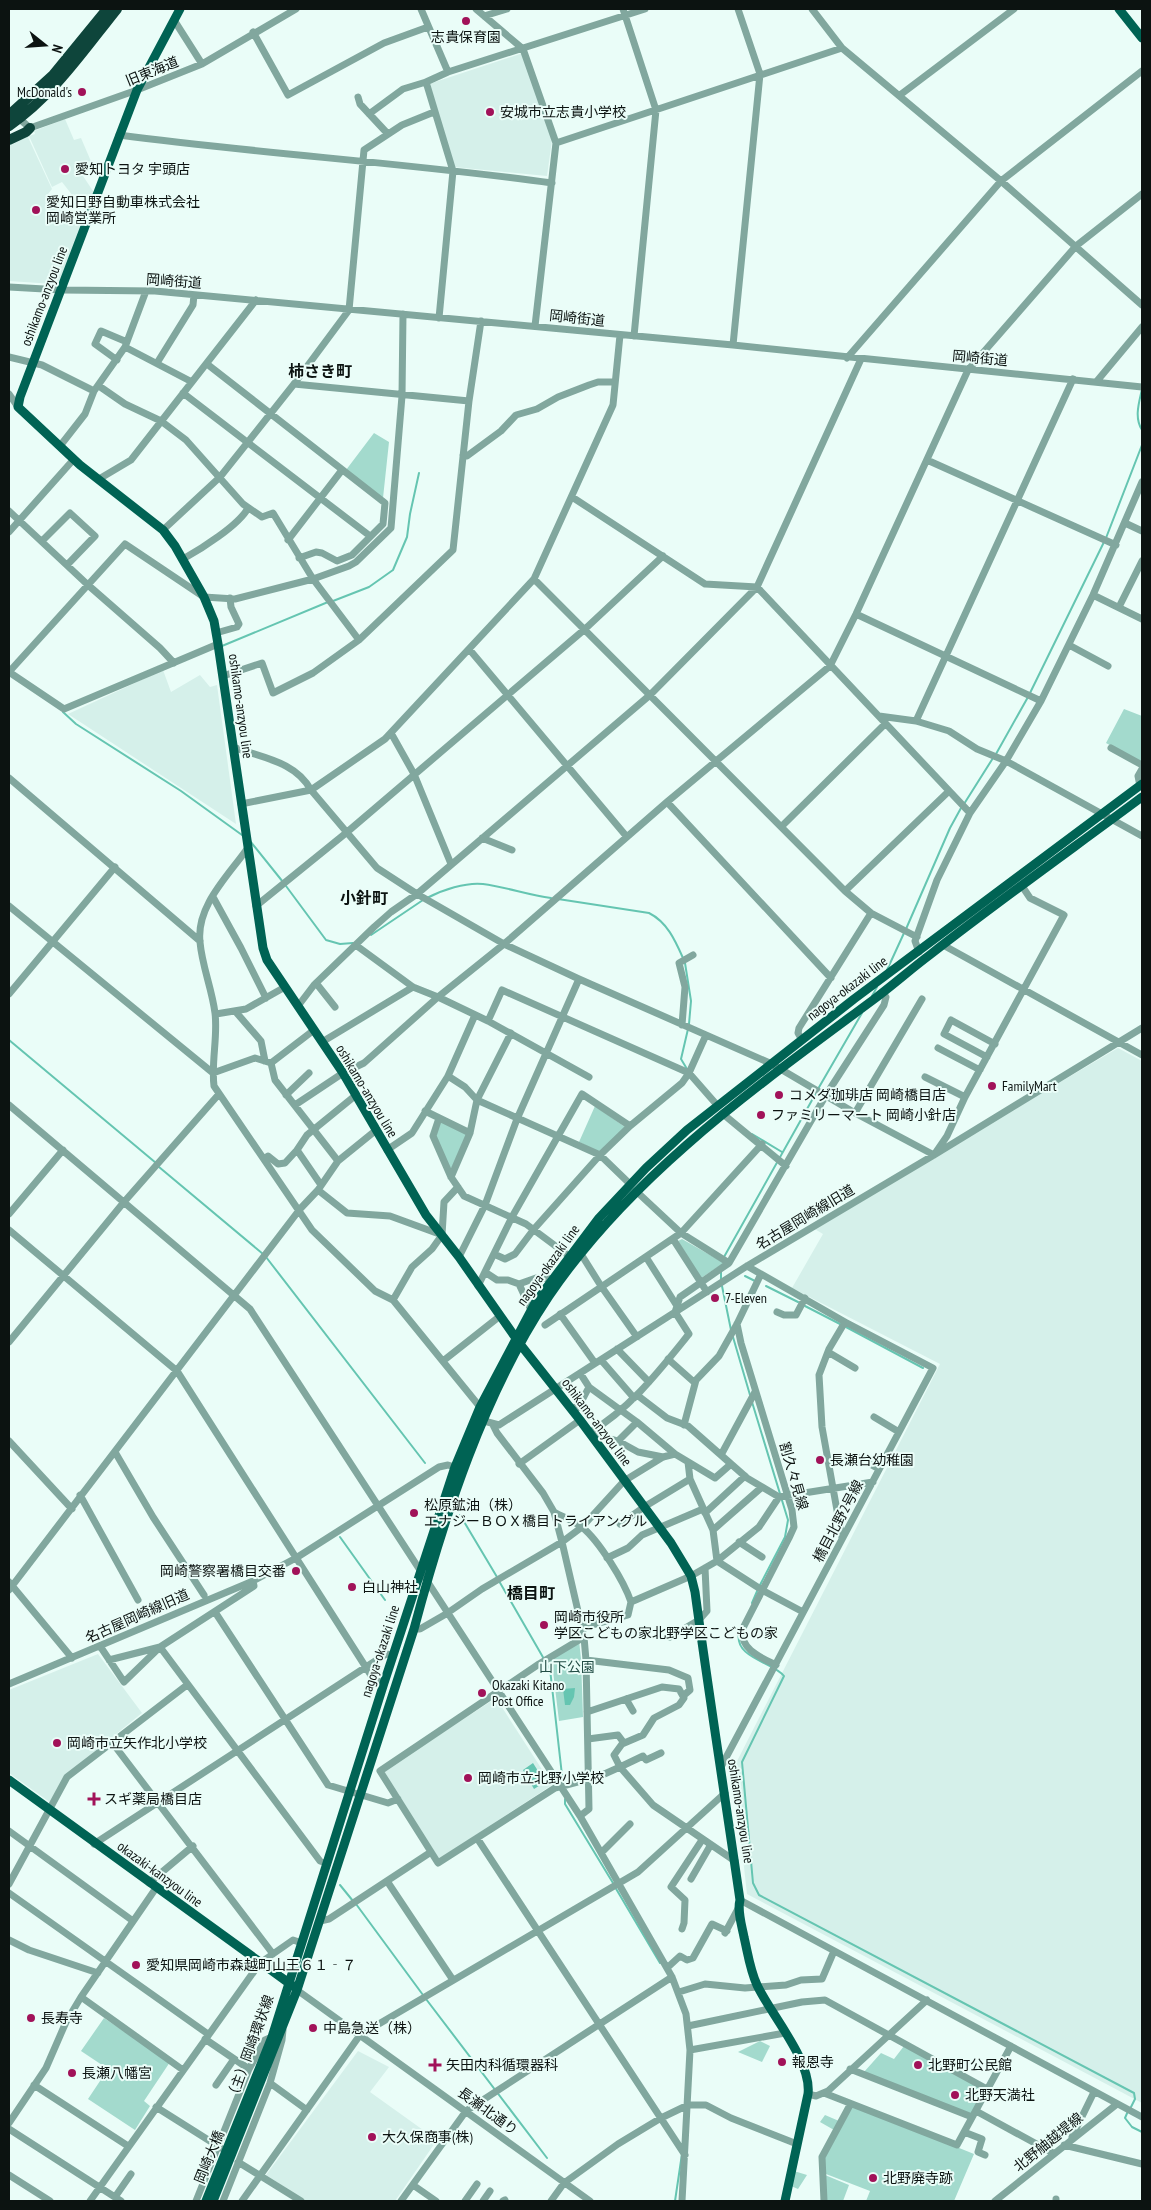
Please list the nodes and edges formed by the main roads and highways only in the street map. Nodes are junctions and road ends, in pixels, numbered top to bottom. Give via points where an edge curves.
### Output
1 (108, 9) edge
2 (117, 9) edge
3 (180, 9) edge
4 (1119, 9) edge
5 (1142, 38) edge
6 (13, 116) edge
7 (9, 126) edge
8 (30, 128) road end
9 (9, 140) edge
10 (13, 407) edge
11 (1141, 785) edge
12 (1142, 796) edge
13 (919, 952) junction
14 (930, 955) junction
15 (918, 965) junction
16 (633, 1188) junction
17 (518, 1341) junction
18 (9, 1780) edge
19 (288, 1983) junction
20 (297, 1990) junction
21 (241, 2123) junction
22 (206, 2201) edge
23 (213, 2201) edge
24 (785, 2201) edge

1 - 6 highway via 54,75
2 - 6 highway via 74,65 37,104
3 - 10 main road, oshikamo-anzyou line via 137,90 62,290
4 - 5 main road
6 - 7 highway
8 - 9 highway
10 - 17 main road, oshikamo-anzyou line via 163,530 183,559 214,621 266,960 343,1073 414,1197
11 - 13 main road, nagoya-okazaki line
12 - 14 main road, nagoya-okazaki line
13 - 14 main road
13 - 15 main road
13 - 16 main road, nagoya-okazaki line via 717,1106
14 - 15 main road, nagoya-okazaki line
15 - 16 main road, nagoya-okazaki line via 723,1114
16 - 17 main road, nagoya-okazaki line
16 - 17 main road, nagoya-okazaki line via 599,1218 569,1256 531,1310
17 - 19 main road, nagoya-okazaki line via 480,1407 455,1467
17 - 20 main road, nagoya-okazaki line via 461,1477
17 - 24 main road, oshikamo-anzyou line via 660,1528 691,1576 751,1969 809,2081
18 - 19 main road, okazaki-kanzyou line
19 - 20 main road, okazaki-kanzyou line
19 - 21 main road, （主）岡崎環状線
20 - 21 main road, （主）岡崎環状線
21 - 22 main road, 岡崎大橋
21 - 23 main road, 岡崎大橋

